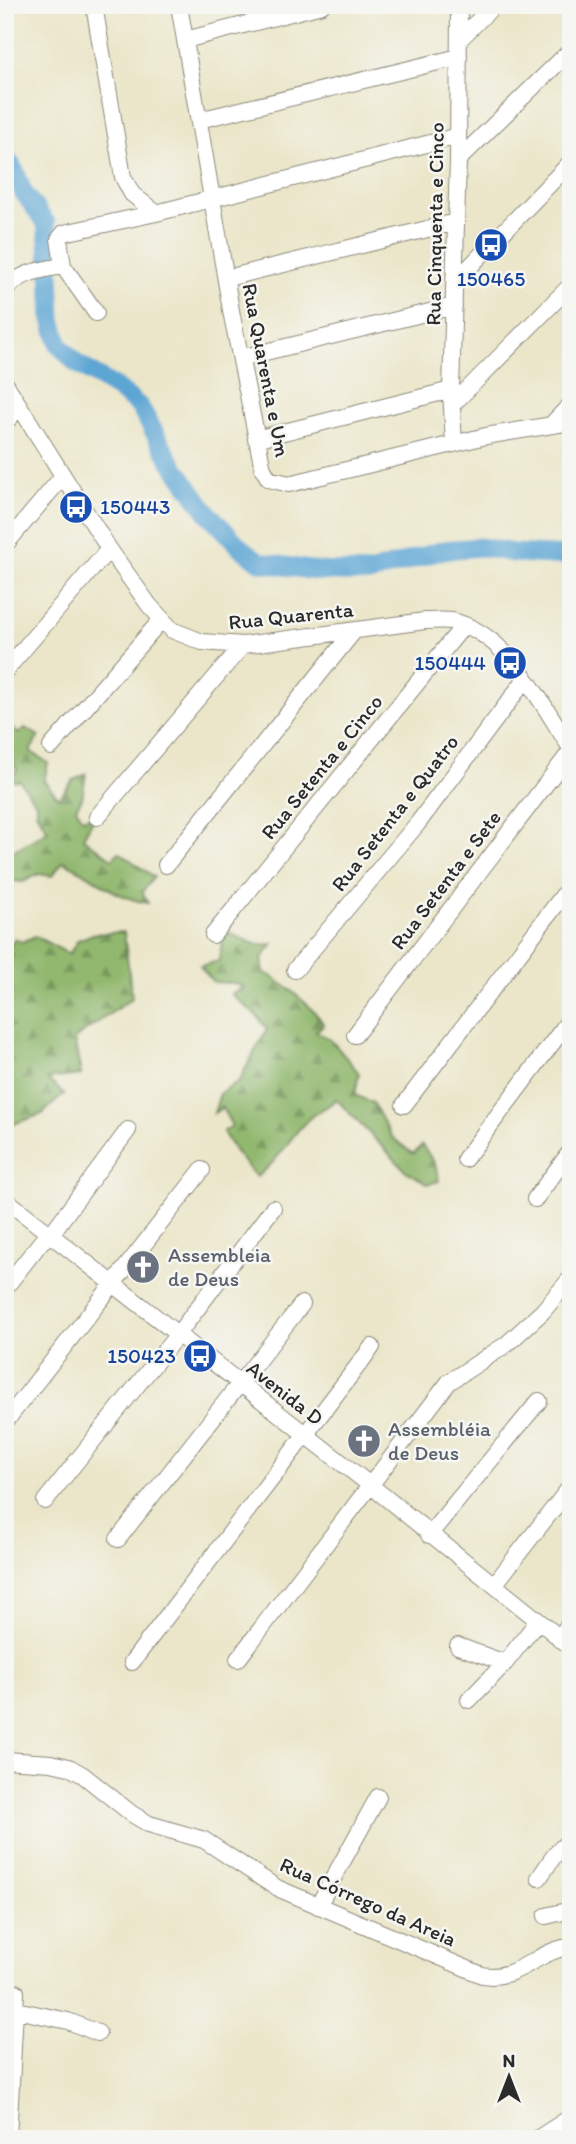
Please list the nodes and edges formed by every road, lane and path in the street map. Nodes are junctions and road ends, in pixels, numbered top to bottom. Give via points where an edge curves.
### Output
1 (94, 5) edge
2 (179, 5) edge
3 (322, 5) edge
4 (458, 5) edge
5 (494, 5) edge
6 (185, 40) junction
7 (459, 40) junction
8 (571, 50) edge
9 (458, 57) junction
10 (198, 120) junction
11 (458, 136) junction
12 (458, 160) junction
13 (571, 162) edge
14 (212, 199) junction
15 (156, 213) junction
16 (456, 222) junction
17 (63, 266) junction
18 (227, 278) junction
19 (456, 281) junction
20 (571, 285) edge
21 (5, 291) edge
22 (454, 306) junction
23 (96, 313) dead end
24 (241, 358) junction
25 (5, 383) edge
26 (452, 397) junction
27 (571, 404) edge
28 (19, 407) junction
29 (571, 422) edge
30 (5, 424) edge
31 (551, 425) junction
32 (256, 439) junction
33 (454, 444) junction
34 (63, 476) junction
35 (5, 545) edge
36 (109, 549) junction
37 (161, 620) junction
38 (464, 625) junction
39 (354, 631) junction
40 (243, 645) junction
41 (5, 671) edge
42 (525, 680) junction
43 (51, 747) dead end
44 (571, 750) edge
45 (97, 817) dead end
46 (166, 865) dead end
47 (571, 885) edge
48 (213, 935) dead end
49 (295, 970) dead end
50 (571, 1018) edge
51 (355, 1035) dead end
52 (404, 1105) dead end
53 (128, 1130) dead end
54 (571, 1152) edge
55 (465, 1159) dead end
56 (202, 1170) dead end
57 (5, 1199) edge
58 (535, 1199) dead end
59 (273, 1208) dead end
60 (51, 1234) junction
61 (571, 1278) edge
62 (113, 1283) junction
63 (5, 1288) edge
64 (302, 1304) dead end
65 (178, 1334) junction
66 (372, 1347) dead end
67 (239, 1384) junction
68 (539, 1401) dead end
69 (5, 1422) edge
70 (304, 1434) junction
71 (370, 1485) junction
72 (571, 1486) edge
73 (45, 1501) dead end
74 (429, 1535) junction
75 (118, 1539) dead end
76 (494, 1585) junction
77 (538, 1621) junction
78 (571, 1621) edge
79 (565, 1643) edge
80 (458, 1646) dead end
81 (237, 1658) dead end
82 (132, 1662) dead end
83 (505, 1663) junction
84 (470, 1700) dead end
85 (5, 1760) edge
86 (378, 1797) dead end
87 (571, 1839) edge
88 (540, 1878) dead end
89 (318, 1906) junction
90 (571, 1910) edge
91 (546, 1916) dead end
92 (571, 1947) edge
93 (16, 1992) dead end
94 (16, 2010) junction
95 (98, 2033) dead end
96 (570, 2119) edge
97 (8, 2139) edge
98 (537, 2139) edge

1 - 15 street via 123,177 132,194
2 - 6 street, Rua Quarenta e Um
3 - 6 street
4 - 7 street, Rua Cinquenta e Cinco
5 - 7 street
6 - 10 street, Rua Quarenta e Um
7 - 9 street, Rua Cinquenta e Cinco
8 - 12 street
9 - 10 street
9 - 11 street, Rua Cinquenta e Cinco
10 - 14 street, Rua Quarenta e Um
11 - 12 street, Rua Cinquenta e Cinco
11 - 14 street
12 - 16 street, Rua Cinquenta e Cinco
13 - 19 street
14 - 15 street
14 - 18 street, Rua Quarenta e Um
15 - 17 street via 64,233 59,239
16 - 18 street
16 - 19 street, Rua Cinquenta e Cinco
17 - 21 street via 19,277
17 - 23 street
18 - 24 street, Rua Quarenta e Um
19 - 22 street, Rua Cinquenta e Cinco
20 - 26 street
22 - 24 street
22 - 26 street, Rua Cinquenta e Cinco
24 - 32 street, Rua Quarenta e Um
25 - 28 street, Rua Quarenta
26 - 32 street
26 - 33 street, Rua Cinquenta e Cinco
27 - 31 street
28 - 30 street
28 - 34 street, Rua Quarenta
29 - 31 street, Rua Quarenta e Um
31 - 33 street, Rua Quarenta e Um
32 - 33 street, Rua Quarenta e Um via 262,469 269,479 289,484
34 - 35 street
34 - 36 street, Rua Quarenta
36 - 37 street, Rua Quarenta
36 - 41 street
37 - 40 street, Rua Quarenta via 172,630 202,642
37 - 43 street
38 - 39 street, Rua Quarenta via 425,621
38 - 42 street, Rua Quarenta via 505,651
38 - 48 street, Rua Setenta e Cinco
39 - 40 street, Rua Quarenta
39 - 46 street
40 - 45 street
42 - 44 street, Rua Quarenta
42 - 49 street, Rua Setenta e Quatro via 418,823
44 - 51 street, Rua Setenta e Sete
47 - 52 street
50 - 55 street
53 - 60 street
54 - 58 street
56 - 62 street
57 - 60 street, Avenida D
59 - 65 street
60 - 62 street, Avenida D
60 - 63 street
61 - 71 street via 507,1344 449,1382
62 - 65 street, Avenida D
62 - 69 street
64 - 67 street
65 - 67 street, Avenida D
65 - 73 street
66 - 70 street
67 - 70 street, Avenida D
67 - 75 street
68 - 74 street
70 - 71 street, Avenida D
70 - 82 street
71 - 74 street, Avenida D
71 - 81 street
72 - 76 street
74 - 76 street, Avenida D
76 - 77 street, Avenida D
77 - 79 street, Avenida D
77 - 83 street
78 - 79 street
80 - 83 street
83 - 84 street
85 - 89 street, Rua Córrego da Areia via 69,1767 140,1819 204,1840 277,1888
86 - 89 street
87 - 88 street
89 - 92 street, Rua Córrego da Areia via 492,1977 519,1971 552,1951
90 - 91 street
93 - 94 street
94 - 95 street
94 - 97 street
96 - 98 street

